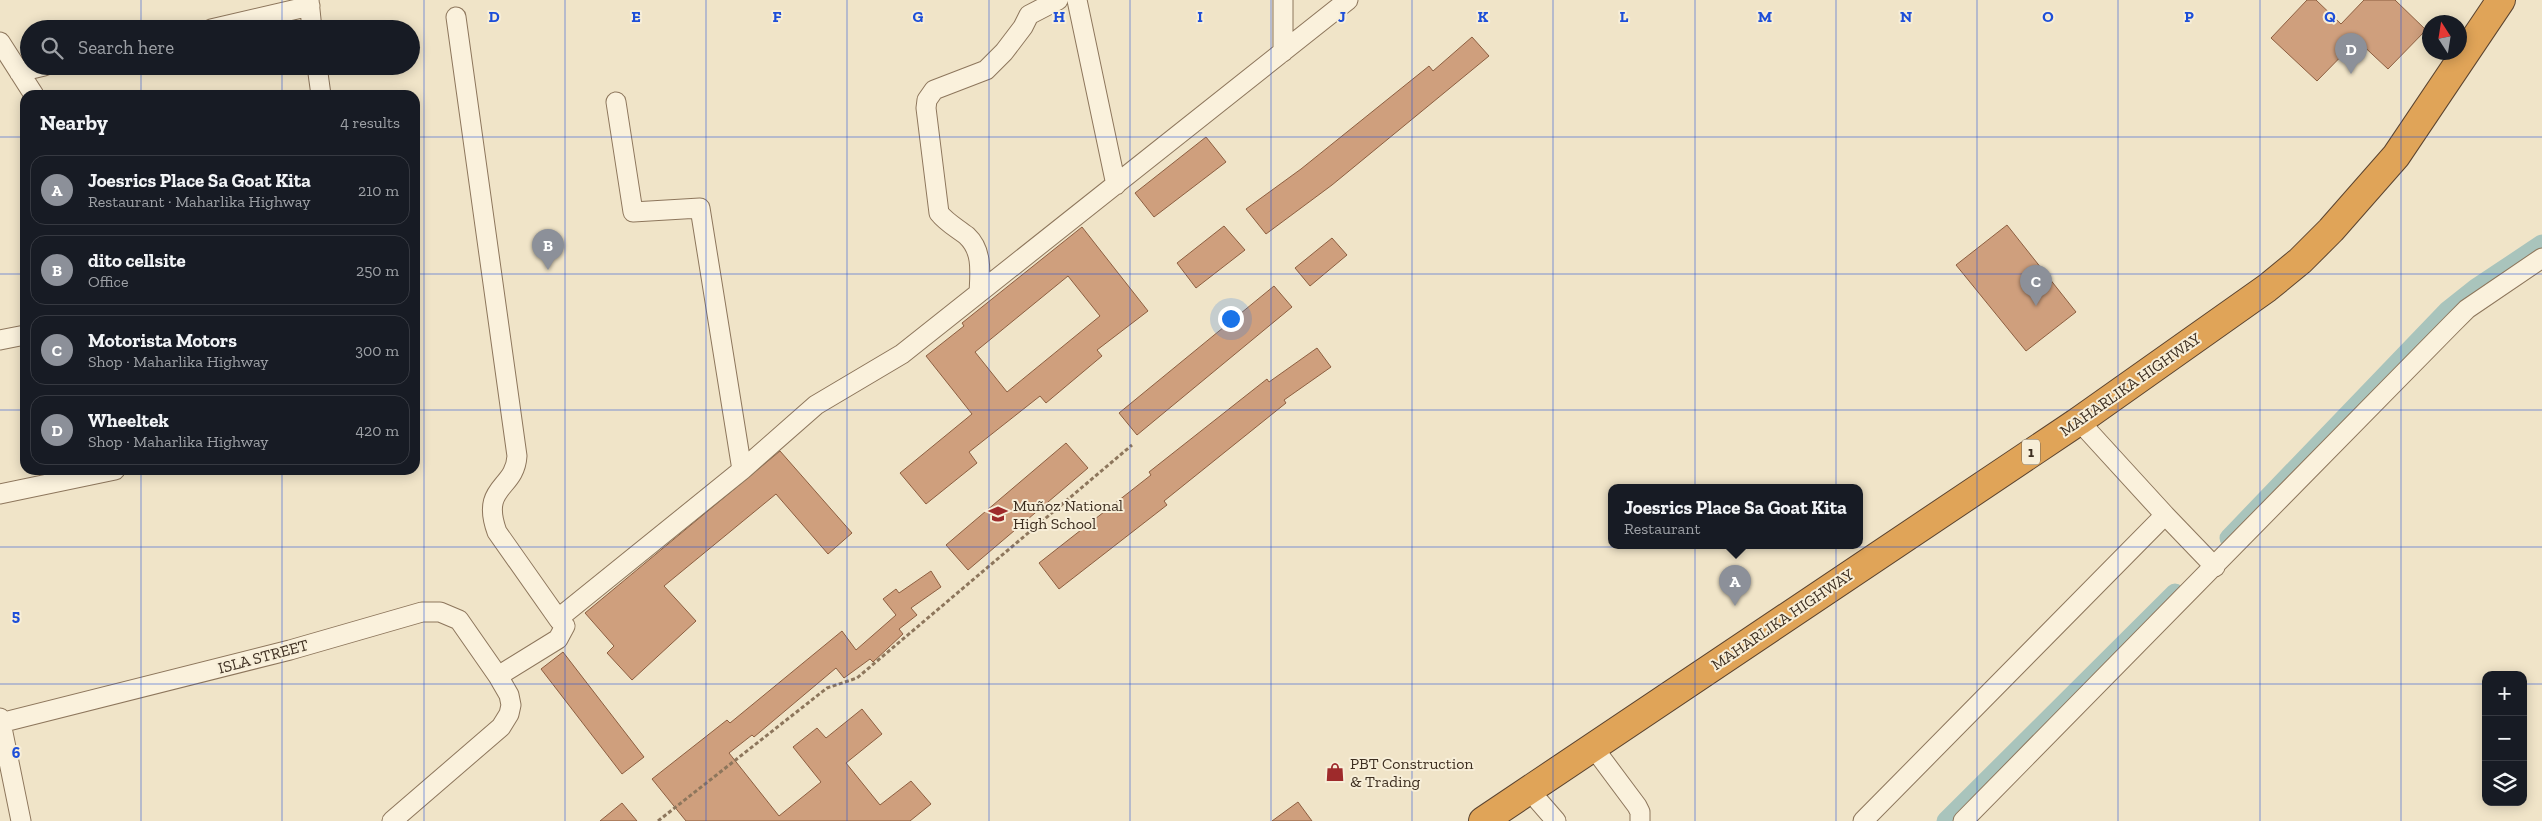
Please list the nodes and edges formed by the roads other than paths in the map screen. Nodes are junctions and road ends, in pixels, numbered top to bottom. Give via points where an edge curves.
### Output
1 (1058, 0) edge
2 (1077, 0) edge
3 (1283, 0) edge
4 (1348, 0) edge
5 (2501, 0) edge
6 (309, 3) edge
7 (456, 17) dead end
8 (245, 20) edge
9 (311, 20) edge
10 (0, 42) edge
11 (1283, 52) junction
12 (19, 72) edge
13 (21, 75) edge
14 (318, 75) edge
15 (31, 90) edge
16 (320, 90) edge
17 (616, 102) dead end
18 (1116, 185) junction
19 (2542, 258) edge
20 (979, 293) junction
21 (20, 336) edge
22 (0, 340) edge
23 (2079, 421) junction
24 (742, 470) junction
25 (91, 475) edge
26 (0, 494) edge
27 (2164, 515) junction
28 (2216, 567) junction
29 (559, 620) junction
30 (498, 676) junction
31 (0, 722) edge
32 (1593, 747) junction
33 (1529, 790) junction
34 (22, 821) edge
35 (392, 821) edge
36 (1483, 821) edge
37 (1556, 821) edge
38 (1640, 821) edge
39 (1863, 821) edge
40 (1963, 821) edge

1 - 20 street via 1029,15 1004,52 986,70 934,90 927,100 939,213 947,223 967,236 977,250
2 - 18 street
3 - 11 street
4 - 11 street
5 - 23 highway, MAHARLIKA HIGHWAY / 1 via 2396,156 2306,255 2267,288
6 - 8 street
6 - 9 street
7 - 29 street via 517,456 514,470 494,496 492,516 497,532
10 - 12 street
11 - 18 street
13 - 15 street
14 - 16 street
17 - 24 street via 633,212 700,208
18 - 20 street
19 - 28 street via 2467,309
20 - 24 street via 902,354 816,405
21 - 22 street
23 - 27 street
23 - 32 highway, MAHARLIKA HIGHWAY / 1
24 - 29 street
25 - 26 street
27 - 28 street
27 - 39 street
28 - 40 street
29 - 30 street via 565,626 558,639
30 - 31 street, ISLA STREET via 459,620 429,611 290,650
30 - 35 street, ISLA STREET via 511,700 506,720
31 - 34 street
32 - 33 highway, MAHARLIKA HIGHWAY / 1
32 - 38 street via 1637,806
33 - 36 highway, MAHARLIKA HIGHWAY / 1
33 - 37 street

